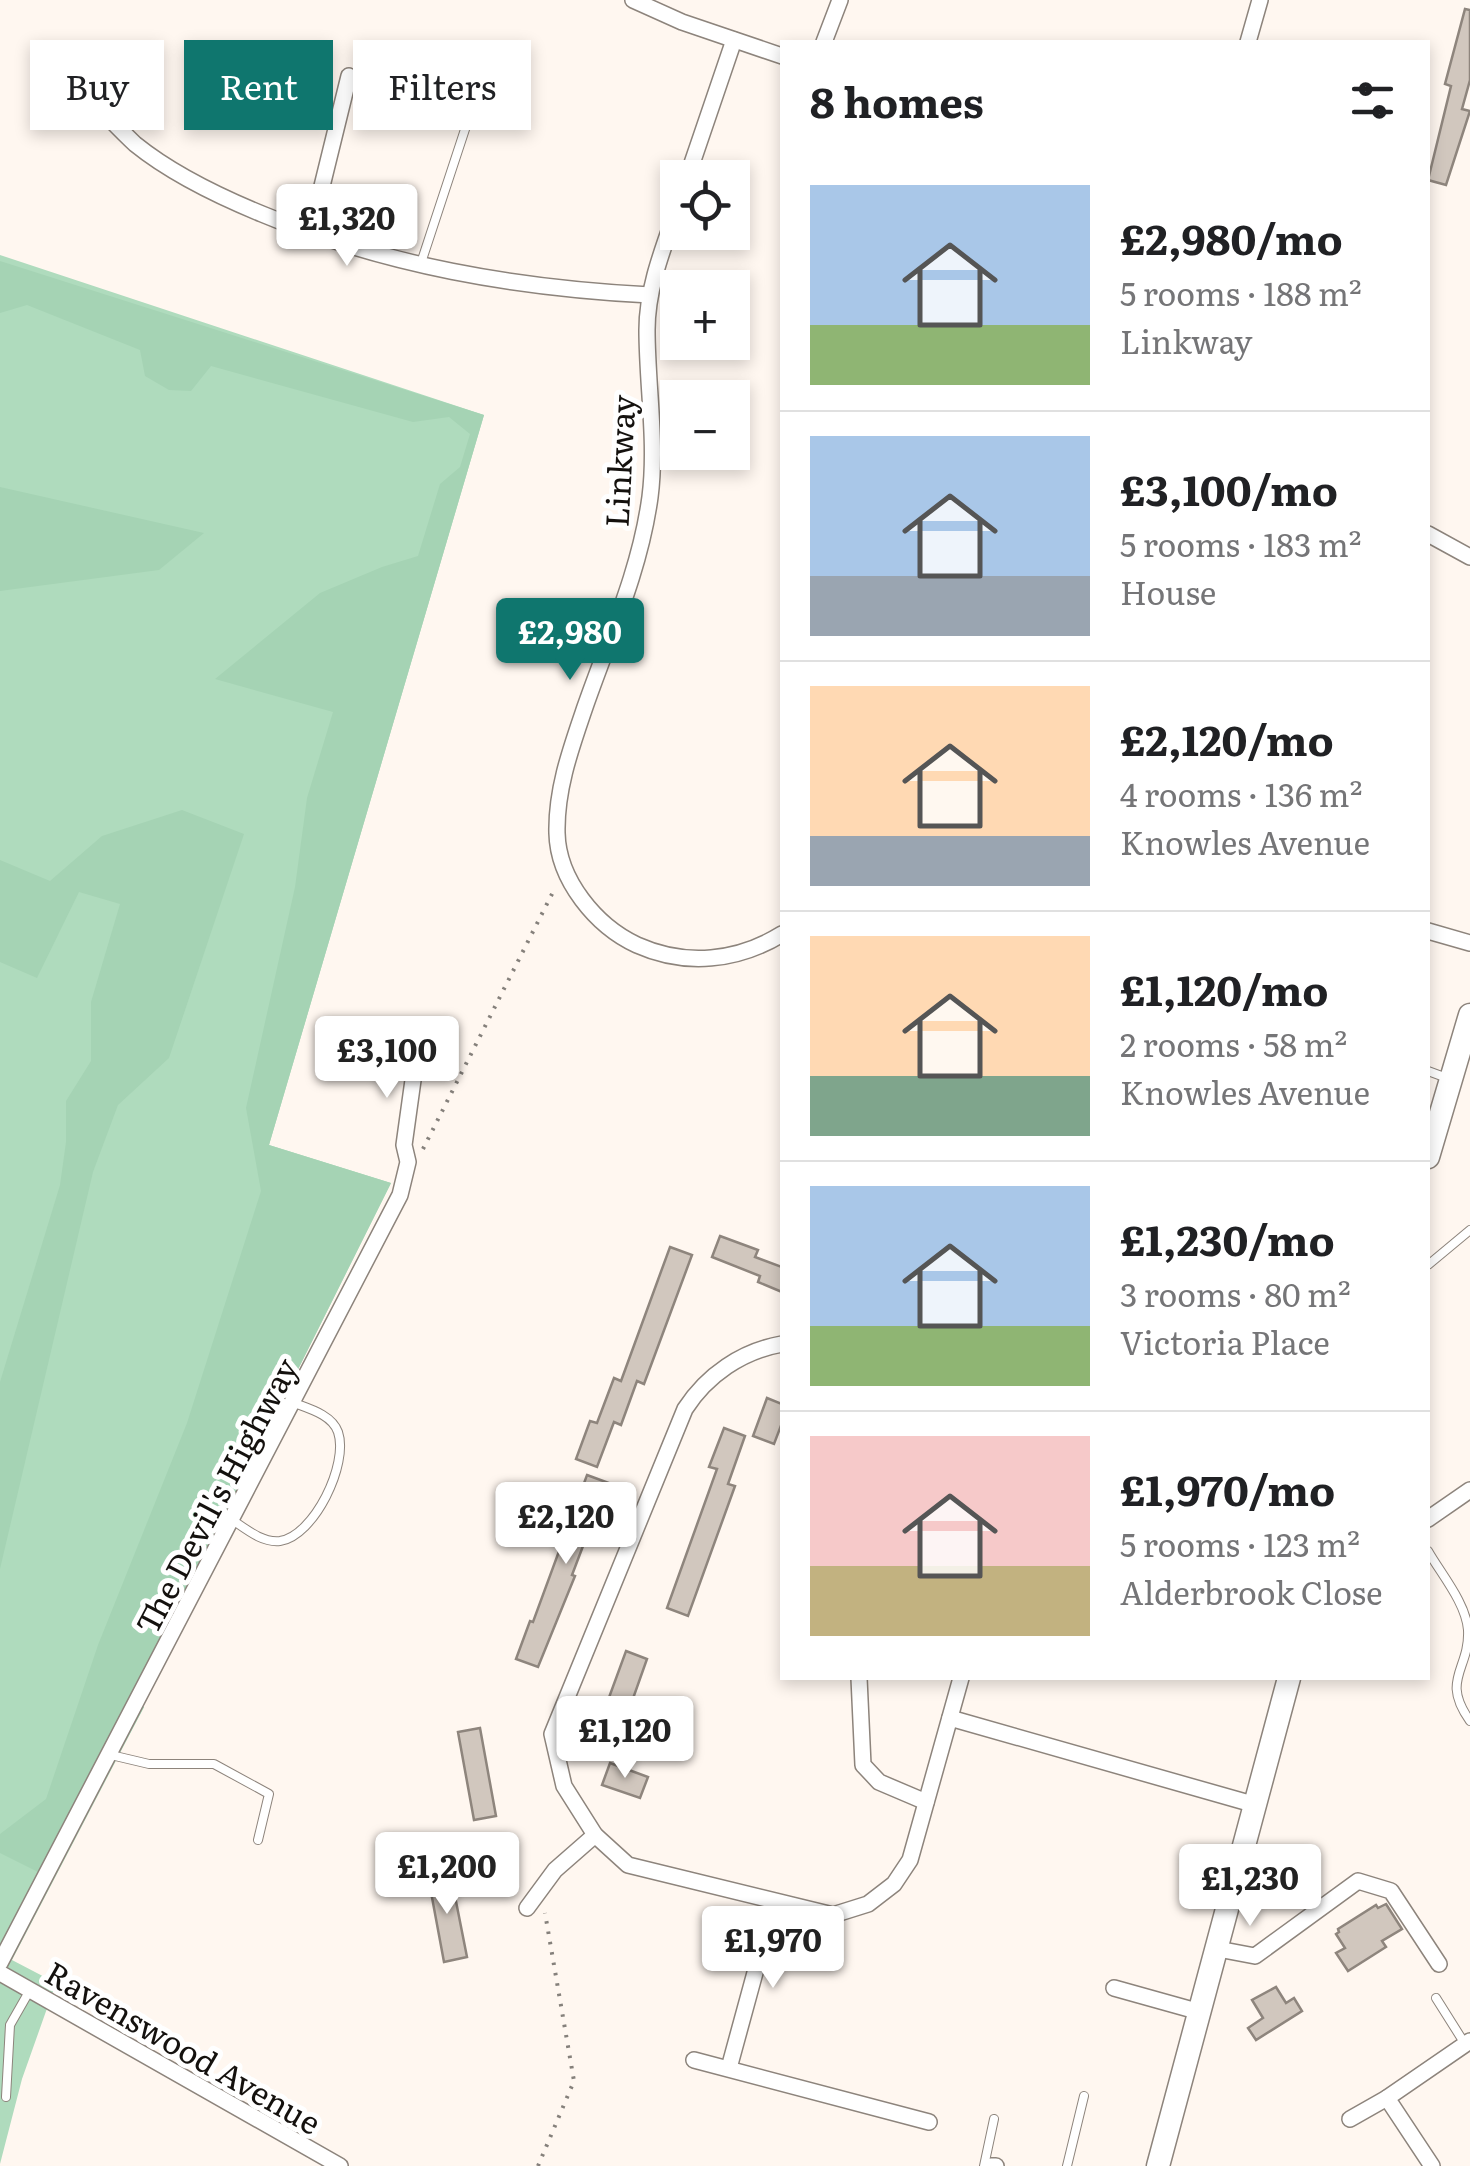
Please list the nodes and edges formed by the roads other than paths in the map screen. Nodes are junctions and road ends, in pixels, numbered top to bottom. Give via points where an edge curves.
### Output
1 (840, 0) edge
2 (1260, 0) edge
3 (636, 1) edge
4 (734, 40) junction
5 (825, 40) edge
6 (1249, 40) edge
7 (780, 55) edge
8 (350, 76) dead end
9 (122, 130) edge
10 (465, 130) edge
11 (693, 160) edge
12 (310, 234) junction
13 (664, 250) edge
14 (420, 266) junction
15 (650, 295) junction
16 (1430, 535) edge
17 (1470, 557) edge
18 (1430, 932) edge
19 (780, 935) edge
20 (1470, 943) edge
21 (1470, 1015) edge
22 (410, 1034) dead end
23 (1430, 1072) edge
24 (1453, 1080) junction
25 (1430, 1144) edge
26 (1470, 1230) edge
27 (1430, 1264) edge
28 (780, 1345) edge
29 (294, 1403) junction
30 (1470, 1490) edge
31 (1430, 1518) edge
32 (232, 1519) junction
33 (1430, 1555) edge
34 (859, 1680) edge
35 (961, 1680) edge
36 (1288, 1680) edge
37 (950, 1718) junction
38 (1470, 1721) edge
39 (111, 1755) junction
40 (926, 1802) junction
41 (1256, 1805) junction
42 (596, 1835) junction
43 (258, 1840) dead end
44 (774, 1903) junction
45 (527, 1908) dead end
46 (1218, 1948) junction
47 (0, 1964) edge
48 (1439, 1964) dead end
49 (0, 1974) edge
50 (1114, 1988) dead end
51 (30, 1990) junction
52 (1436, 1998) dead end
53 (1200, 2012) junction
54 (1468, 2042) edge
55 (694, 2060) dead end
56 (729, 2068) junction
57 (1084, 2096) dead end
58 (6, 2097) dead end
59 (1387, 2098) junction
60 (994, 2120) dead end
61 (1350, 2120) dead end
62 (928, 2122) dead end
63 (340, 2166) edge
64 (990, 2166) edge
65 (1067, 2166) edge
66 (1158, 2166) edge
67 (1432, 2166) edge

1 - 5 street
2 - 6 street
3 - 4 street
4 - 7 street
4 - 11 street
8 - 12 street
9 - 12 street via 213,194
10 - 14 lane
12 - 14 street
13 - 15 street, Linkway
14 - 15 street via 556,290
15 - 19 street, Linkway via 650,494 638,560 566,761 557,836 579,894 623,938 651,950 711,959
16 - 17 street
18 - 20 street
21 - 24 main road
22 - 29 street, The Devil's Highway via 414,1073 400,1195
23 - 24 lane
24 - 25 main road
26 - 27 lane
28 - 42 street via 729,1365 684,1410 552,1734 564,1786
29 - 32 street, The Devil's Highway
29 - 32 lane via 327,1417 338,1430 332,1484 316,1514 305,1529 276,1542
30 - 31 street
32 - 39 street, The Devil's Highway
33 - 38 lane via 1468,1624 1468,1647 1456,1675 1458,1704
34 - 40 street via 863,1765 879,1782
35 - 37 street
36 - 41 main road
37 - 40 street
37 - 41 street
39 - 43 lane via 149,1764 214,1764 255,1784 269,1794
39 - 47 street, The Devil's Highway
40 - 44 street via 910,1860 868,1904 834,1915
41 - 46 main road
42 - 44 street via 628,1865
42 - 45 street via 555,1870
44 - 56 street
46 - 48 street via 1256,1956 1358,1881 1392,1891
46 - 53 main road
49 - 51 street, Ravenswood Avenue
50 - 53 street
51 - 58 lane via 10,2025
51 - 63 street, Ravenswood Avenue
52 - 54 lane
53 - 66 main road
54 - 59 street
55 - 56 street
56 - 62 street
57 - 65 lane
59 - 61 street
59 - 67 street
60 - 64 lane

